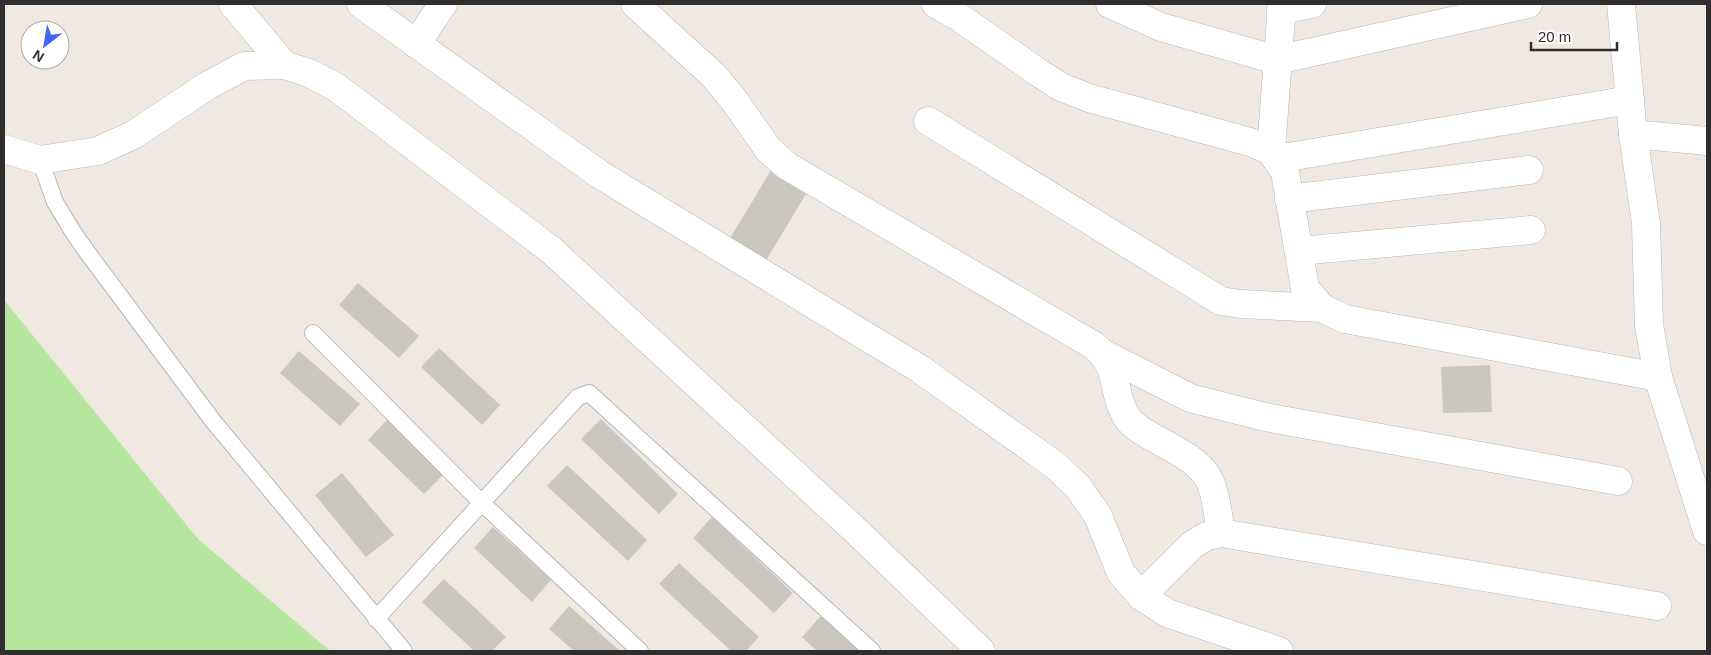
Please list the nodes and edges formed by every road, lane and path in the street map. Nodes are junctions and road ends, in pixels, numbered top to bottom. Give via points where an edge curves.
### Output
1 (233, 4) edge
2 (361, 4) edge
3 (444, 4) edge
4 (635, 4) edge
5 (1110, 4) edge
6 (1312, 4) edge
7 (1528, 4) edge
8 (1621, 4) edge
9 (1282, 7) edge
10 (954, 8) edge
11 (416, 44) junction
12 (1277, 60) junction
13 (284, 65) junction
14 (1630, 100) junction
15 (928, 121) dead end
16 (1633, 134) junction
17 (1707, 141) edge
18 (4, 148) edge
19 (1273, 155) junction
20 (40, 160) junction
21 (1528, 170) dead end
22 (1289, 198) junction
23 (1531, 230) dead end
24 (1299, 251) junction
25 (1322, 308) junction
26 (313, 333) dead end
27 (1104, 354) junction
28 (1658, 378) junction
29 (1618, 481) dead end
30 (482, 503) junction
31 (1707, 531) edge
32 (1221, 533) junction
33 (1141, 596) junction
34 (1657, 606) dead end
35 (376, 619) junction
36 (404, 651) edge
37 (640, 651) edge
38 (872, 651) edge
39 (981, 651) edge
40 (1279, 651) edge

1 - 13 street
2 - 11 street
3 - 11 street
4 - 27 street via 713,75 768,149 787,166
5 - 12 street via 1161,27
6 - 9 street
7 - 12 street
8 - 14 street
9 - 12 street
10 - 19 street via 1061,87 1089,98 1250,142
11 - 33 street via 600,174 920,369 1056,466 1078,487 1098,516 1121,573
12 - 19 street
13 - 20 street via 244,66 207,86 133,135 98,151
13 - 39 street via 336,87 551,250 853,528
14 - 16 street
14 - 19 street
15 - 25 street via 1221,300
16 - 17 street
16 - 28 street via 1646,224 1649,325
18 - 20 street
19 - 22 street via 1285,172
20 - 35 lane via 56,202 87,252 213,421
21 - 22 street
22 - 24 street
23 - 24 street
24 - 25 street via 1305,288
25 - 28 street via 1345,319
26 - 30 lane
27 - 29 street via 1190,398 1225,408
27 - 32 street via 1111,366 1126,416 1142,431 1189,458 1207,475 1212,485
28 - 31 street
30 - 35 lane
30 - 37 lane
30 - 38 lane via 578,398 589,393
32 - 33 street via 1207,536 1192,545
32 - 34 street
33 - 40 street via 1167,613
35 - 36 lane

